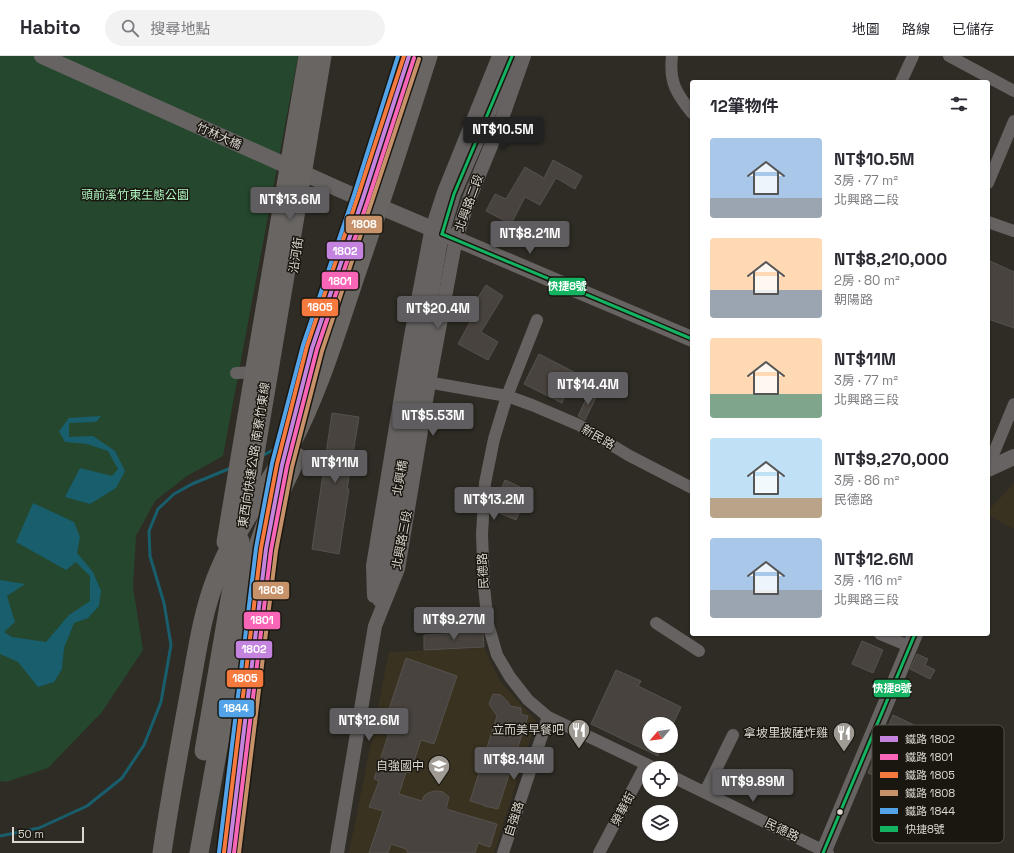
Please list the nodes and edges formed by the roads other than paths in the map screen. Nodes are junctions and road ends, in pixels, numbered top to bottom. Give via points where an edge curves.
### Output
1 (42, 56) edge
2 (308, 56) edge
3 (322, 56) edge
4 (328, 56) edge
5 (428, 56) edge
6 (437, 56) edge
7 (499, 56) edge
8 (512, 56) edge
9 (524, 56) edge
10 (672, 56) edge
11 (913, 56) edge
12 (949, 56) edge
13 (901, 80) edge
14 (1014, 92) edge
15 (690, 110) edge
16 (1014, 122) edge
17 (393, 176) junction
18 (990, 179) edge
19 (990, 223) edge
20 (1014, 231) edge
21 (443, 234) junction
22 (538, 320) dead end
23 (690, 338) edge
24 (236, 373) dead end
25 (404, 378) junction
26 (429, 382) junction
27 (507, 396) junction
28 (1014, 404) edge
29 (1014, 457) edge
30 (990, 463) edge
31 (990, 467) edge
32 (690, 487) edge
33 (656, 623) dead end
34 (375, 626) junction
35 (891, 636) edge
36 (912, 640) edge
37 (699, 651) dead end
38 (548, 717) junction
39 (877, 725) edge
40 (733, 735) dead end
41 (872, 737) edge
42 (642, 762) edge
43 (678, 779) edge
44 (642, 780) edge
45 (705, 792) junction
46 (825, 852) edge
47 (162, 853) edge
48 (173, 853) edge
49 (186, 853) edge
50 (199, 853) edge
51 (337, 853) edge
52 (503, 853) edge
53 (599, 853) edge

1 - 21 main road, 竹林大橋
2 - 48 highway, 東西向快速公路 南寮竹東線
3 - 49 highway, 東西向快速公路 南寮竹東線
4 - 24 street, 沿河街 via 279,361 259,372
5 - 17 highway
6 - 17 highway
7 - 21 street via 444,192
8 - 21 street, 北興橋 via 454,194
9 - 21 street, 北興路二段 via 500,124 469,199
10 - 15 street via 674,87
11 - 13 street
12 - 14 street
16 - 18 street
17 - 47 highway via 300,426 275,472 248,513 216,578 202,622
17 - 50 highway via 328,384 310,430 268,518 257,549 248,583
19 - 20 street
21 - 23 main road, 竹林大橋
21 - 25 street, 北興路三段
21 - 26 street, 北興路三段
21 - 34 street, 北興橋
22 - 27 street, 民德路
25 - 26 street, 新民路
25 - 34 street, 北興路三段 via 372,566
26 - 27 street, 新民路
26 - 34 street, 北興路三段 via 398,569
27 - 32 street, 新民路 via 578,425 628,455
27 - 38 street, 民德路 via 494,439 485,483 482,534 488,624 497,655 510,677 528,700
28 - 30 street
29 - 31 main road
33 - 37 street
34 - 51 street, 北興路三段
35 - 36 street
36 - 39 main road
38 - 42 street, 民德路
38 - 52 street, 自強路
40 - 45 street
41 - 46 main road
43 - 45 street, 民德路
44 - 53 street, 榮華街
45 - 46 street, 民德路

